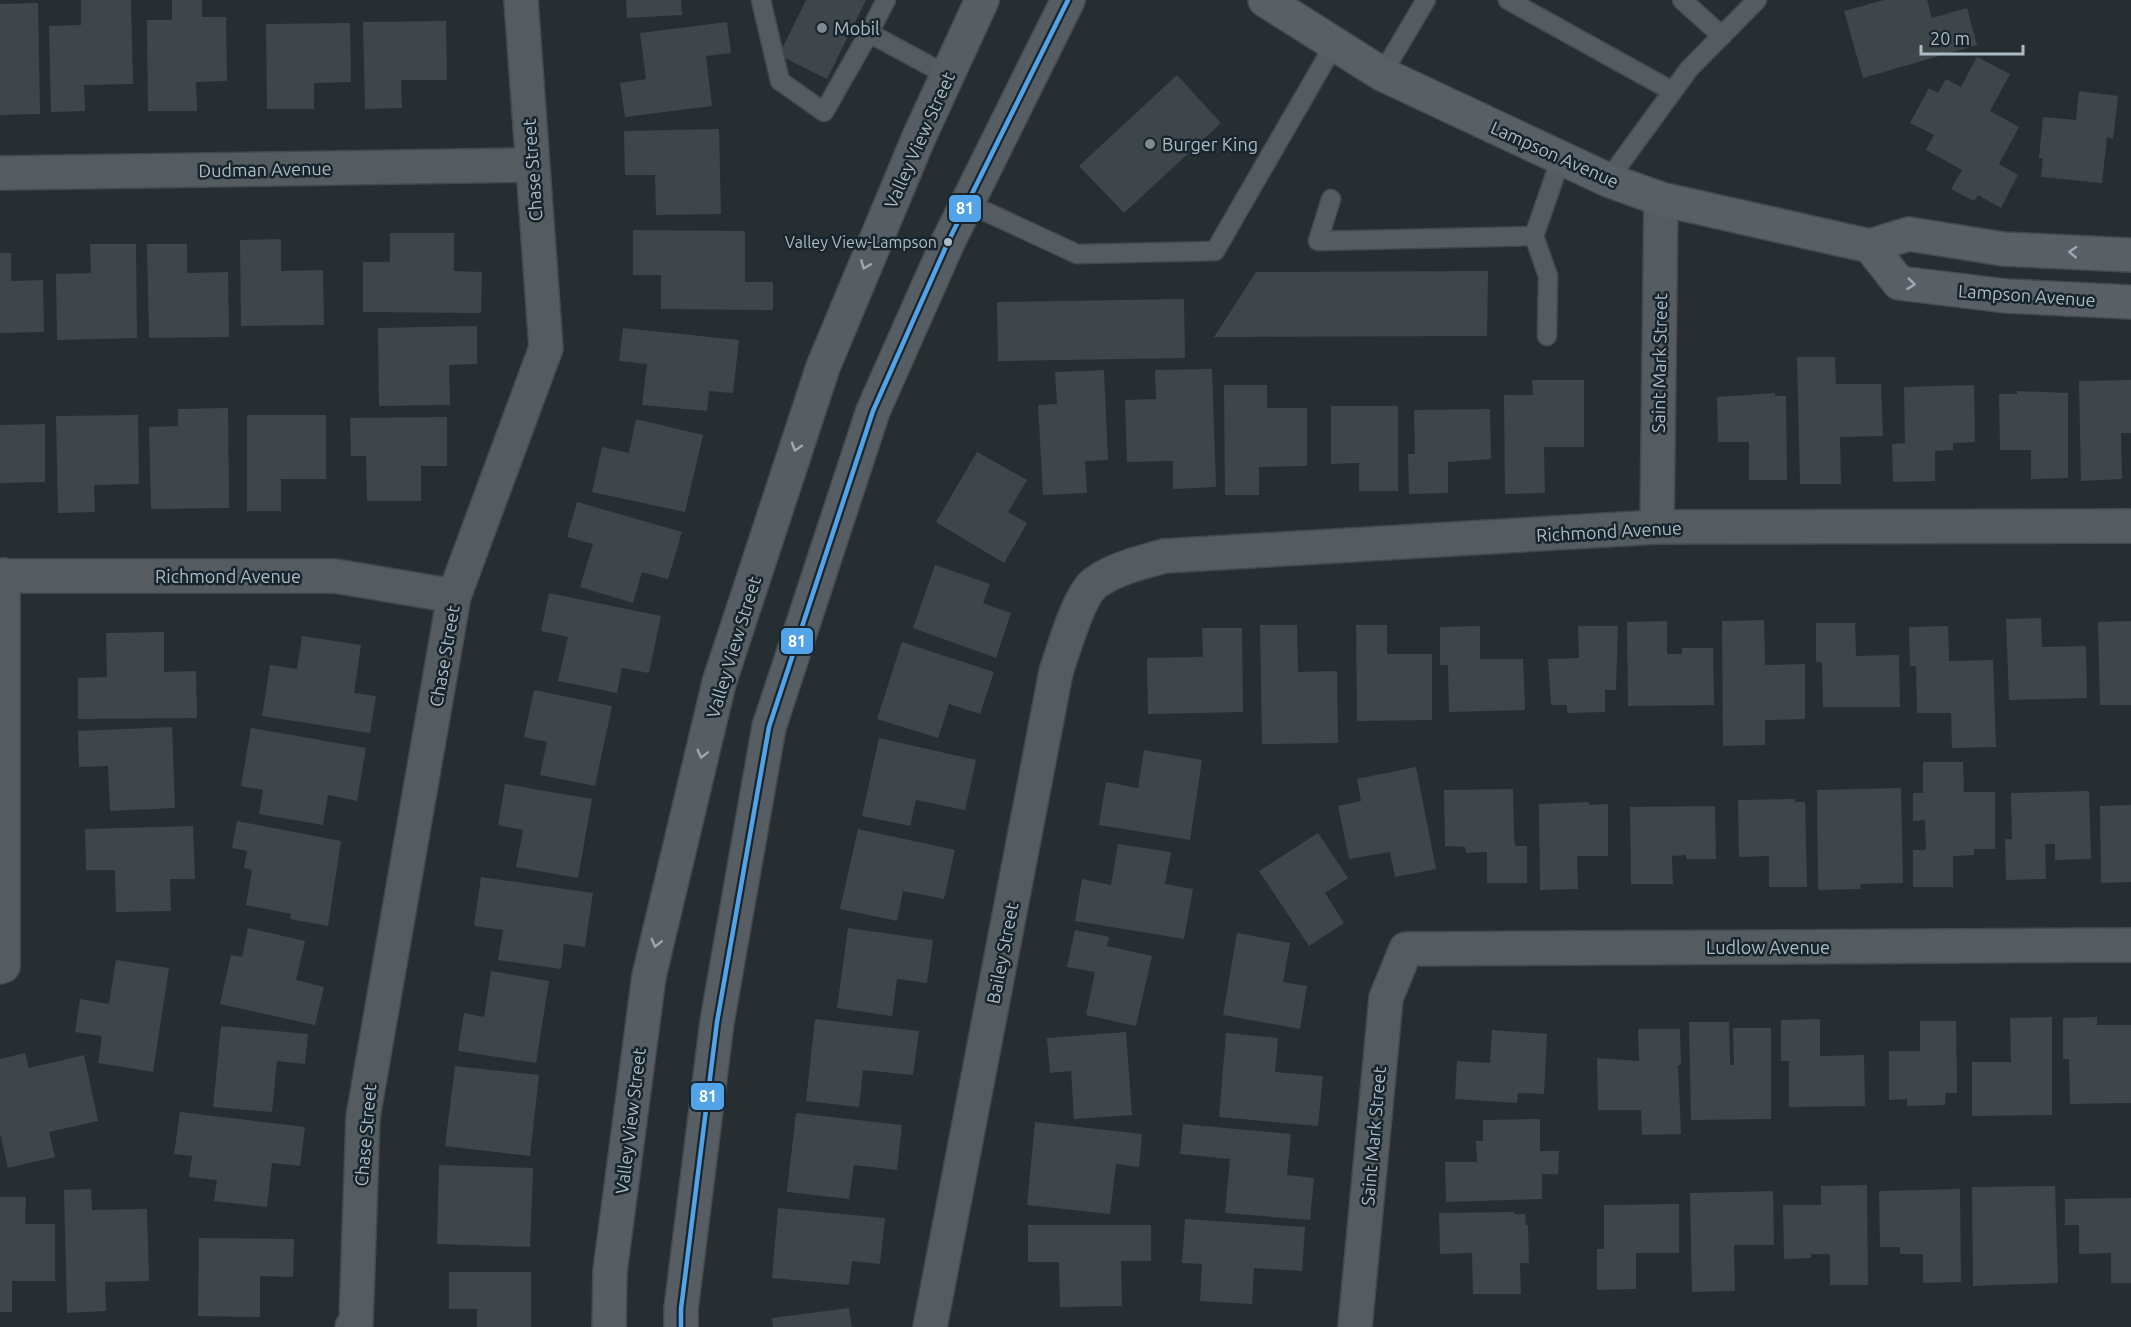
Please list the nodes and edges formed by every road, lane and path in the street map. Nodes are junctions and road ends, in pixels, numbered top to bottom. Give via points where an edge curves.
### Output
1 (521, 0) edge
2 (761, 0) edge
3 (886, 0) edge
4 (982, 0) edge
5 (1068, 0) edge
6 (1265, 0) edge
7 (1426, 0) edge
8 (1508, 0) edge
9 (1682, 0) edge
10 (1757, 0) edge
11 (869, 33) junction
12 (1722, 36) junction
13 (1334, 45) junction
14 (1382, 74) junction
15 (948, 75) junction
16 (1672, 91) junction
17 (1561, 158) junction
18 (531, 165) junction
19 (0, 173) edge
20 (1608, 180) junction
21 (1331, 199) dead end
22 (1661, 199) junction
23 (967, 203) junction
24 (1534, 236) junction
25 (1870, 246) junction
26 (2131, 255) edge
27 (2131, 302) edge
28 (1547, 336) dead end
29 (2131, 526) edge
30 (1657, 527) junction
31 (2, 575) edge
32 (1093, 584) joint
33 (454, 596) junction
34 (2131, 945) edge
35 (1406, 949) joint
36 (2, 967) edge
37 (354, 1325) edge
38 (609, 1327) edge
39 (681, 1327) edge
40 (930, 1327) edge
41 (1355, 1327) edge

1 - 18 street, Chase Street
2 - 11 lane via 780,81 824,112
3 - 11 lane
4 - 15 main road, Valley View Street
5 - 23 main road
6 - 13 main road, Lampson Avenue
7 - 14 lane
8 - 16 lane
9 - 12 lane
10 - 12 lane
11 - 15 lane
12 - 16 lane
13 - 14 main road, Lampson Avenue
13 - 23 lane via 1215,251 1077,254
14 - 17 main road, Lampson Avenue
15 -> 38 main road, Valley View Street via 823,367 719,683 649,976 610,1271
16 - 20 lane
17 - 20 main road, Lampson Avenue
17 - 24 lane
18 - 19 street, Dudman Avenue
18 - 33 street, Chase Street via 546,348
20 - 22 main road, Lampson Avenue
21 - 24 lane via 1318,240
22 - 25 main road, Lampson Avenue
22 - 30 street, Saint Mark Street
23 - 39 main road via 873,411 770,727 717,1022
24 - 28 lane via 1548,276
26 -> 25 main road, Lampson Avenue via 2003,249 1909,234
25 -> 27 main road, Lampson Avenue via 1899,283 2006,296
29 - 30 street, Richmond Avenue
30 - 32 street, Richmond Avenue via 1164,556 1124,568
31 - 33 street, Richmond Avenue via 335,576
31 - 36 street
32 - 40 street, Bailey Street via 1072,623 1056,672
33 - 37 street, Chase Street via 363,1116
34 - 35 street, Ludlow Avenue
35 - 41 street, Saint Mark Street via 1386,998

